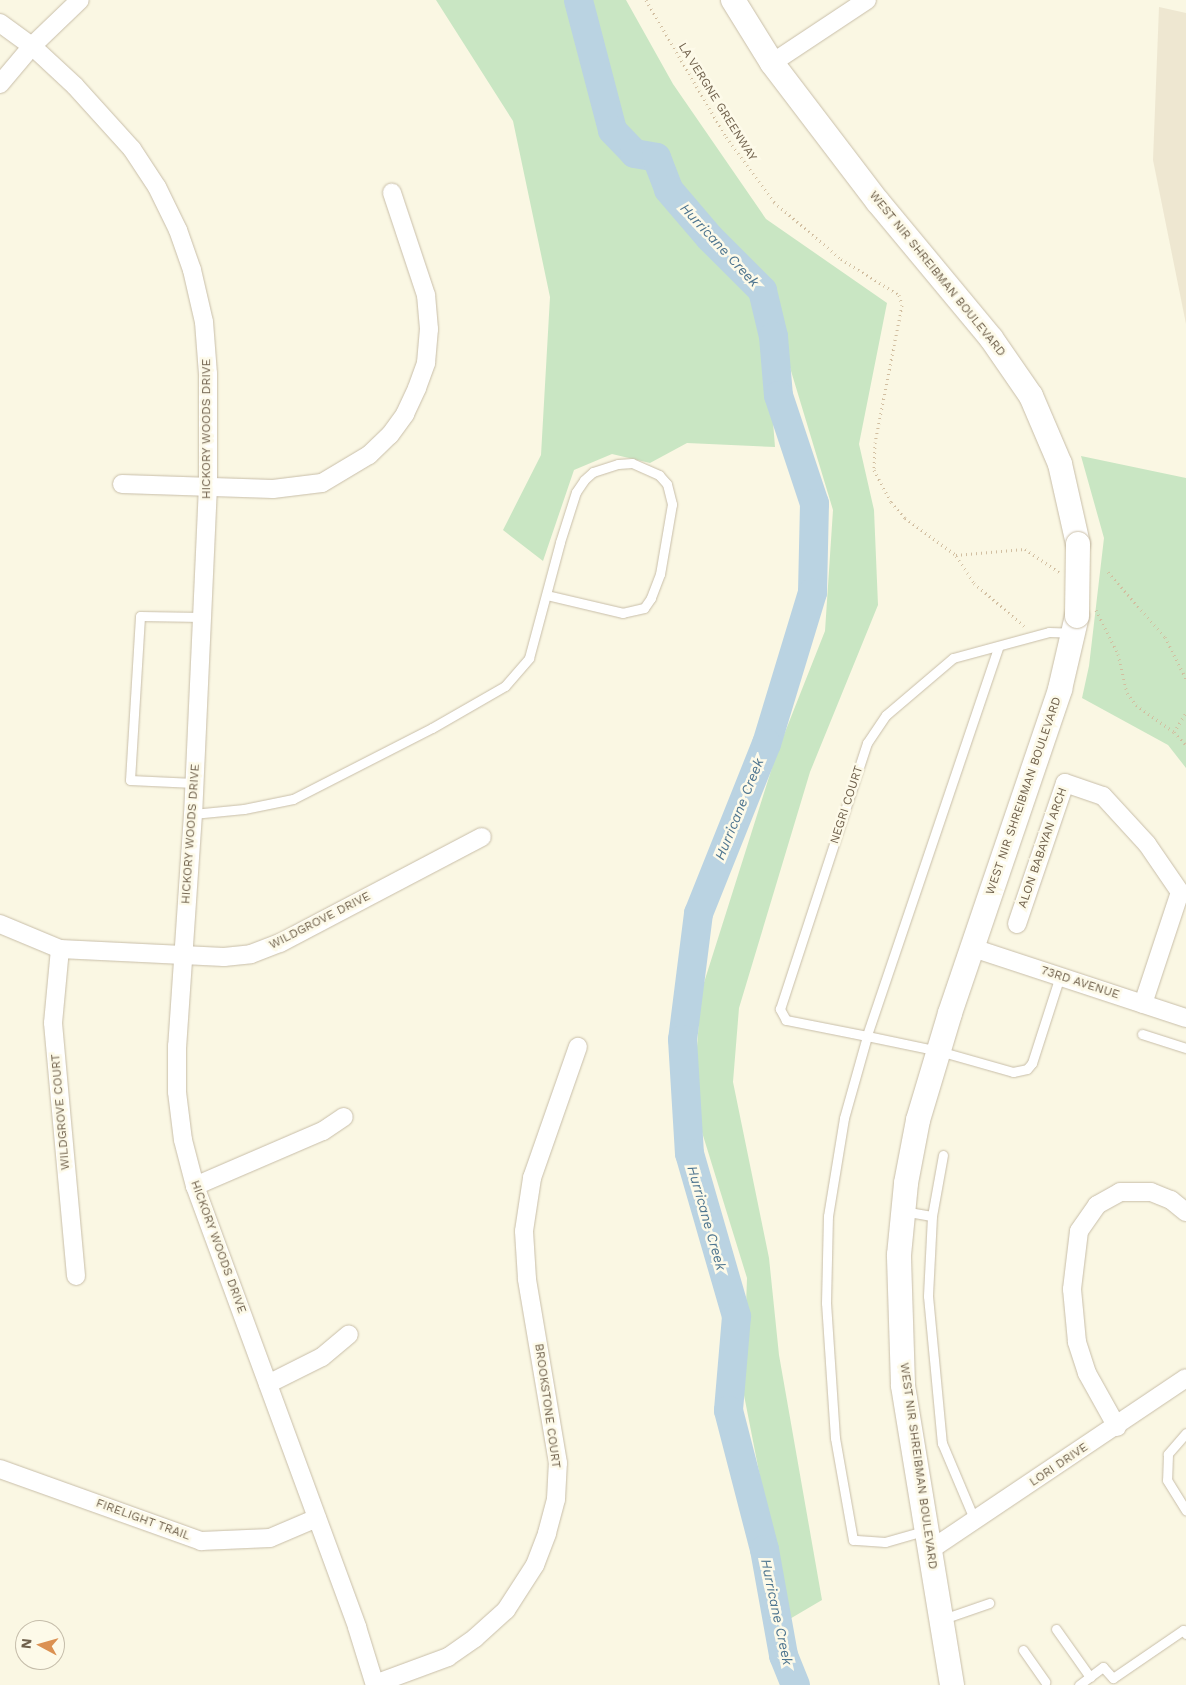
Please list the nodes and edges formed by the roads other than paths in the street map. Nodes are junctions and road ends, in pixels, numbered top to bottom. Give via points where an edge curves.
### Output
1 (80, 0) edge
2 (733, 0) edge
3 (867, 0) edge
4 (0, 23) edge
5 (32, 46) junction
6 (772, 63) junction
7 (0, 84) edge
8 (392, 194) dead end
9 (122, 484) dead end
10 (208, 486) junction
11 (547, 595) junction
12 (202, 617) junction
13 (1081, 619) junction
14 (998, 648) junction
15 (194, 783) junction
16 (193, 814) junction
17 (482, 837) dead end
18 (0, 924) edge
19 (1017, 924) dead end
20 (973, 948) junction
21 (60, 949) junction
22 (182, 955) junction
23 (1060, 976) junction
24 (1143, 1004) junction
25 (1186, 1018) edge
26 (1142, 1034) dead end
27 (866, 1036) junction
28 (578, 1047) dead end
29 (1186, 1048) edge
30 (939, 1050) junction
31 (344, 1117) dead end
32 (943, 1155) dead end
33 (195, 1186) junction
34 (904, 1211) junction
35 (1186, 1212) edge
36 (932, 1216) junction
37 (76, 1276) dead end
38 (349, 1334) dead end
39 (1186, 1378) edge
40 (268, 1384) junction
41 (1117, 1427) junction
42 (1186, 1433) edge
43 (0, 1468) edge
44 (1186, 1511) edge
45 (317, 1518) junction
46 (975, 1521) junction
47 (929, 1540) junction
48 (989, 1603) dead end
49 (941, 1620) junction
50 (1056, 1629) dead end
51 (1186, 1634) edge
52 (1023, 1650) dead end
53 (1090, 1677) junction
54 (375, 1684) edge
55 (1044, 1684) edge
56 (952, 1685) edge
57 (1079, 1685) edge

1 - 5 street
2 - 6 main road, WEST NIR SHREIBMAN BOULEVARD
3 - 6 street
4 - 5 street, HICKORY WOODS DRIVE
5 - 7 street
5 - 10 street, HICKORY WOODS DRIVE via 103,112 132,148 157,187 178,230 192,270 204,322 208,374
6 - 13 main road, WEST NIR SHREIBMAN BOULEVARD, bridge via 878,202 991,338 1031,396 1060,464 1078,544
8 - 10 street via 426,295 430,329 426,363 405,414 369,455 322,482 273,489
9 - 10 street
10 - 12 street, HICKORY WOODS DRIVE
11 - 11 lane via 574,500 584,480 593,472 632,463 659,475 667,484 672,504 660,574 644,608 623,613
11 - 16 lane via 529,658 505,686 488,697 293,799
12 - 15 street, HICKORY WOODS DRIVE
12 - 15 lane via 140,616 130,780
13 - 14 lane, NEGRI COURT
13 - 20 main road, WEST NIR SHREIBMAN BOULEVARD
14 - 27 lane
14 - 27 lane, NEGRI COURT via 953,658 886,715 867,743 780,1009 786,1020
15 - 16 street, HICKORY WOODS DRIVE
16 - 22 street, HICKORY WOODS DRIVE
17 - 22 street, WILDGROVE DRIVE via 280,943 251,954
18 - 21 street, WILDGROVE DRIVE
19 - 24 street, ALON BABAYAN ARCH via 1064,783 1103,796 1147,844 1180,892
20 - 23 street, 73RD AVENUE
20 - 30 main road, WEST NIR SHREIBMAN BOULEVARD
21 - 22 street, WILDGROVE DRIVE
21 - 37 street, WILDGROVE COURT via 53,1023
22 - 33 street, HICKORY WOODS DRIVE via 177,1092 183,1140
23 - 24 street, 73RD AVENUE
23 - 30 lane via 1032,1063 1027,1069 1013,1072
24 - 25 street, 73RD AVENUE
26 - 29 lane
27 - 30 lane
27 - 47 lane via 844,1118 828,1225 826,1303 835,1438 853,1540
28 - 54 street, BROOKSTONE COURT via 532,1178 524,1231 527,1279 558,1463 556,1499 547,1533 535,1564 506,1610 475,1638 448,1657
30 - 34 main road, WEST NIR SHREIBMAN BOULEVARD via 918,1120
31 - 33 street via 324,1131
32 - 36 lane
33 - 40 street, HICKORY WOODS DRIVE
34 - 36 lane
34 - 47 main road, WEST NIR SHREIBMAN BOULEVARD via 899,1255 903,1385
35 - 41 street via 1151,1192 1120,1192 1096,1205 1079,1231 1072,1289 1078,1342 1087,1373
36 - 46 lane via 928,1296 942,1443
38 - 40 street via 322,1357
39 - 41 street, LORI DRIVE
40 - 45 street, HICKORY WOODS DRIVE
41 - 46 street, LORI DRIVE
42 - 44 lane via 1168,1454 1166,1480
43 - 45 street, FIRELIGHT TRAIL via 201,1541 270,1538
45 - 54 street, HICKORY WOODS DRIVE
46 - 47 street, LORI DRIVE
47 - 49 main road, WEST NIR SHREIBMAN BOULEVARD
48 - 49 lane
49 - 56 main road, WEST NIR SHREIBMAN BOULEVARD
50 - 53 lane
51 - 53 lane via 1183,1630 1113,1678 1102,1668
52 - 55 lane
53 - 57 lane

